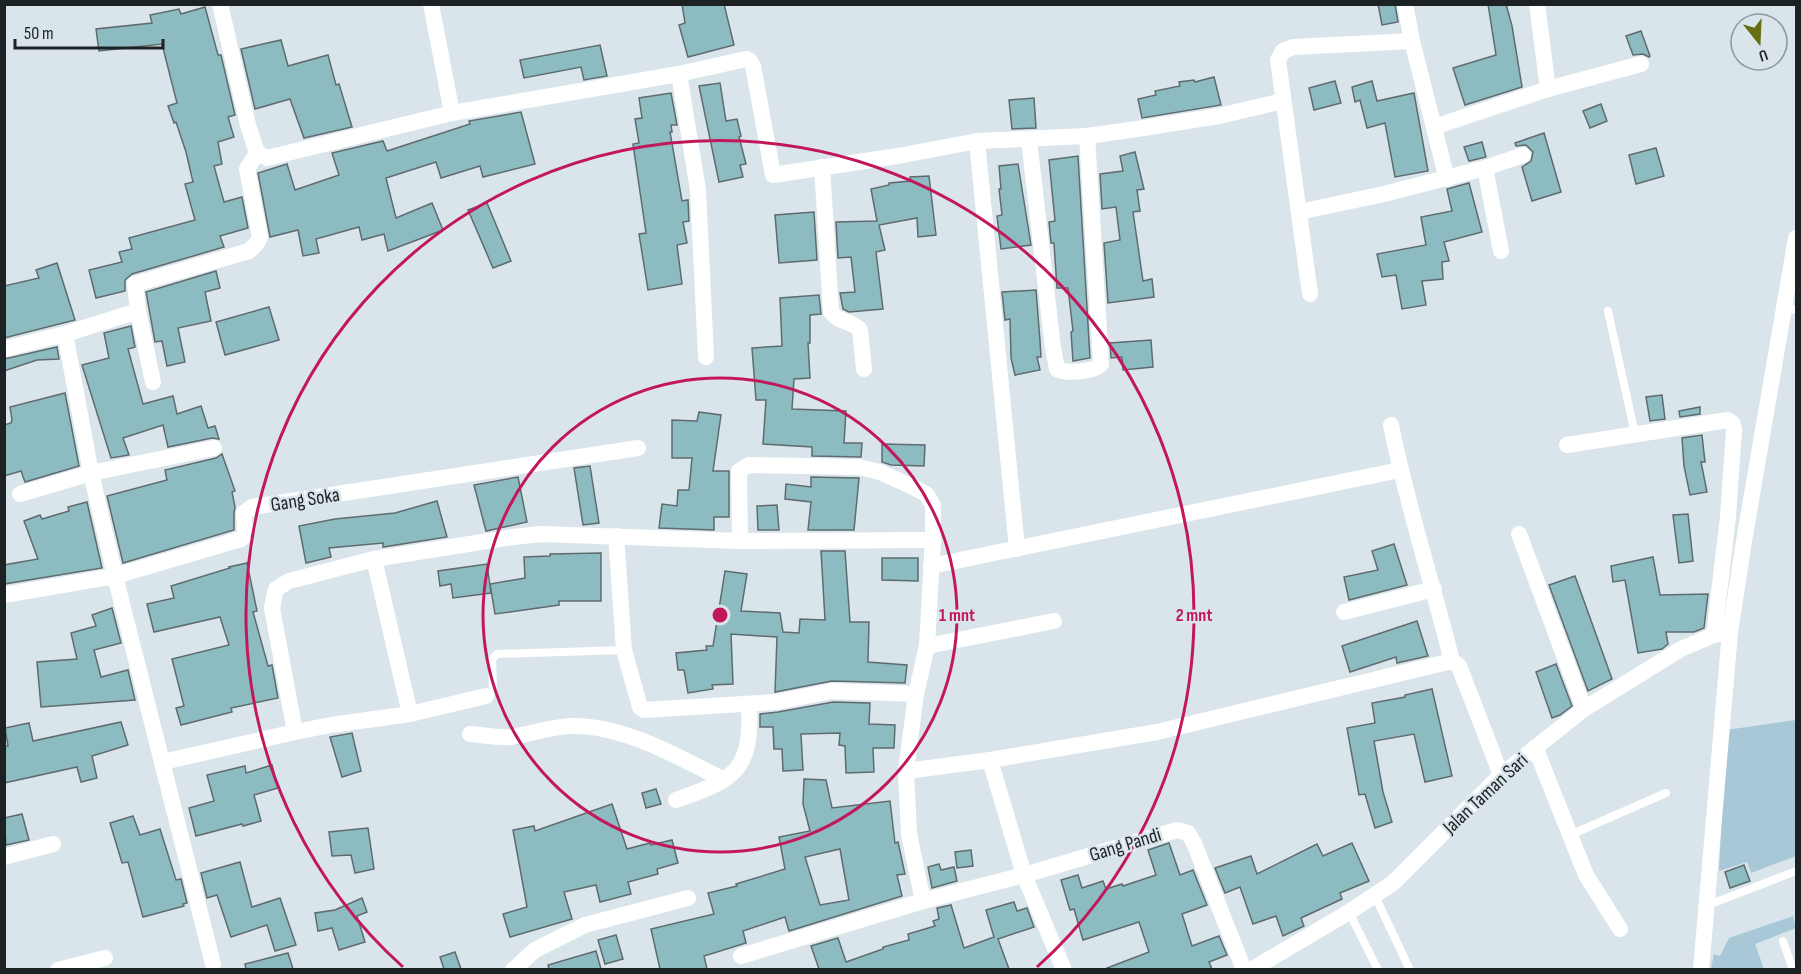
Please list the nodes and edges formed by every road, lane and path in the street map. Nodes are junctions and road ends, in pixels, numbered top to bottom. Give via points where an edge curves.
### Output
1 (220, 4) edge
2 (431, 4) edge
3 (1406, 4) edge
4 (1537, 4) edge
5 (1412, 41) junction
6 (1641, 64) dead end
7 (679, 74) junction
8 (1548, 89) junction
9 (1284, 101) junction
10 (452, 113) junction
11 (1434, 127) junction
12 (1087, 136) junction
13 (1029, 140) junction
14 (977, 141) junction
15 (257, 153) junction
16 (1523, 155) dead end
17 (822, 167) junction
18 (1485, 168) junction
19 (1447, 179) junction
20 (1299, 212) junction
21 (1797, 238) edge
22 (1501, 251) dead end
23 (1310, 294) dead end
24 (1790, 309) edge
25 (138, 311) junction
26 (1608, 311) dead end
27 (65, 334) junction
28 (4, 349) edge
29 (706, 357) dead end
30 (864, 369) dead end
31 (153, 382) dead end
32 (1391, 425) dead end
33 (1635, 434) junction
34 (1567, 445) dead end
35 (214, 448) dead end
36 (638, 448) dead end
37 (1400, 470) junction
38 (91, 473) junction
39 (20, 495) dead end
40 (1519, 534) dead end
41 (616, 536) junction
42 (933, 540) junction
43 (740, 541) junction
44 (1017, 549) junction
45 (375, 559) junction
46 (932, 566) junction
47 (115, 576) junction
48 (1434, 589) junction
49 (4, 595) edge
50 (1344, 612) dead end
51 (1054, 621) dead end
52 (1722, 634) junction
53 (927, 646) junction
54 (624, 650) junction
55 (1452, 661) junction
56 (916, 694) junction
57 (486, 696) joint
58 (749, 704) junction
59 (1584, 709) junction
60 (410, 714) junction
61 (296, 732) junction
62 (470, 735) dead end
63 (1535, 747) junction
64 (990, 760) junction
65 (163, 762) junction
66 (906, 771) junction
67 (1501, 775) junction
68 (724, 780) junction
69 (1666, 793) dead end
70 (676, 800) dead end
71 (1570, 835) junction
72 (53, 844) dead end
73 (4, 857) edge
74 (1797, 871) edge
75 (1024, 875) junction
76 (1375, 896) junction
77 (688, 898) dead end
78 (923, 901) junction
79 (1706, 906) junction
80 (1349, 912) junction
81 (1620, 929) dead end
82 (1783, 941) dead end
83 (741, 956) dead end
84 (105, 957) dead end
85 (213, 964) dead end
86 (58, 969) edge
87 (513, 969) edge
88 (1064, 969) edge
89 (1244, 969) edge
90 (1251, 969) edge
91 (1378, 969) edge
92 (1410, 969) edge
93 (1701, 969) edge
94 (1793, 969) edge

1 - 15 street
2 - 10 street
3 - 5 street
4 - 8 street
5 - 9 street via 1293,47 1283,51 1278,60
5 - 11 street
6 - 8 street
7 - 10 street
7 - 17 street via 749,60 773,175
7 - 29 street via 698,190
8 - 11 street
9 - 12 street via 1208,118
9 - 20 street
10 - 15 street via 275,157 263,158
11 - 19 street
12 - 13 street
12 - 13 street via 1101,364 1094,369 1062,372 1057,369 1053,348
13 - 14 street
14 - 17 street
14 - 44 street
15 - 25 street via 247,169 260,237 257,243 249,251 138,281 134,287
16 - 18 street
17 - 30 street via 831,312 860,330
18 - 19 street
18 - 22 street
19 - 20 street
20 - 23 street
21 - 24 street
24 - 52 street
25 - 27 street
25 - 31 street
26 - 33 lane
27 - 28 street
27 - 38 street
32 - 37 street
33 - 34 street
33 - 52 street via 1728,420 1733,424
35 - 38 street
36 - 47 street, Gang Soka via 252,507 244,513 243,538
37 - 44 street
37 - 48 street
38 - 39 street
38 - 47 street
40 - 59 street
41 - 43 street
41 - 45 street via 541,534
41 - 54 street
42 - 43 street
42 - 43 street via 932,502 926,494 895,478 858,467 753,464 739,471
42 - 46 street
44 - 46 street
45 - 60 street
45 - 61 street via 288,581 276,589 272,608
46 - 53 street
47 - 49 street, Gang Soka
47 - 65 street
48 - 50 street
48 - 55 street
51 - 53 street
52 - 59 street, Jalan Taman Sari via 1673,654
52 - 79 street
53 - 56 street
54 - 57 lane via 497,654 492,658 493,691
54 - 58 street via 644,710
55 - 64 street via 1157,732
55 - 67 street via 1459,666
56 - 58 street via 832,691
56 - 66 street
57 - 60 street
58 - 68 street via 750,732 745,758 738,770
59 - 63 street, Jalan Taman Sari
60 - 61 street
61 - 65 street
62 - 68 street via 512,736 572,726 615,731
63 - 67 street, Jalan Taman Sari
63 - 71 street
64 - 66 street
64 - 75 street
65 - 85 street
66 - 78 street via 909,834
67 - 76 street, Jalan Taman Sari
68 - 70 street
69 - 71 lane
71 - 81 street via 1586,875
72 - 73 street
74 - 79 lane
75 - 78 street
75 - 88 street
75 - 89 street, Gang Pandi via 1171,830 1188,833
76 - 80 street, Jalan Taman Sari
76 - 92 lane
77 - 87 street via 585,925 535,950
78 - 83 street
79 - 93 street
80 - 90 street, Jalan Taman Sari
80 - 91 lane
82 - 94 lane
84 - 86 street

